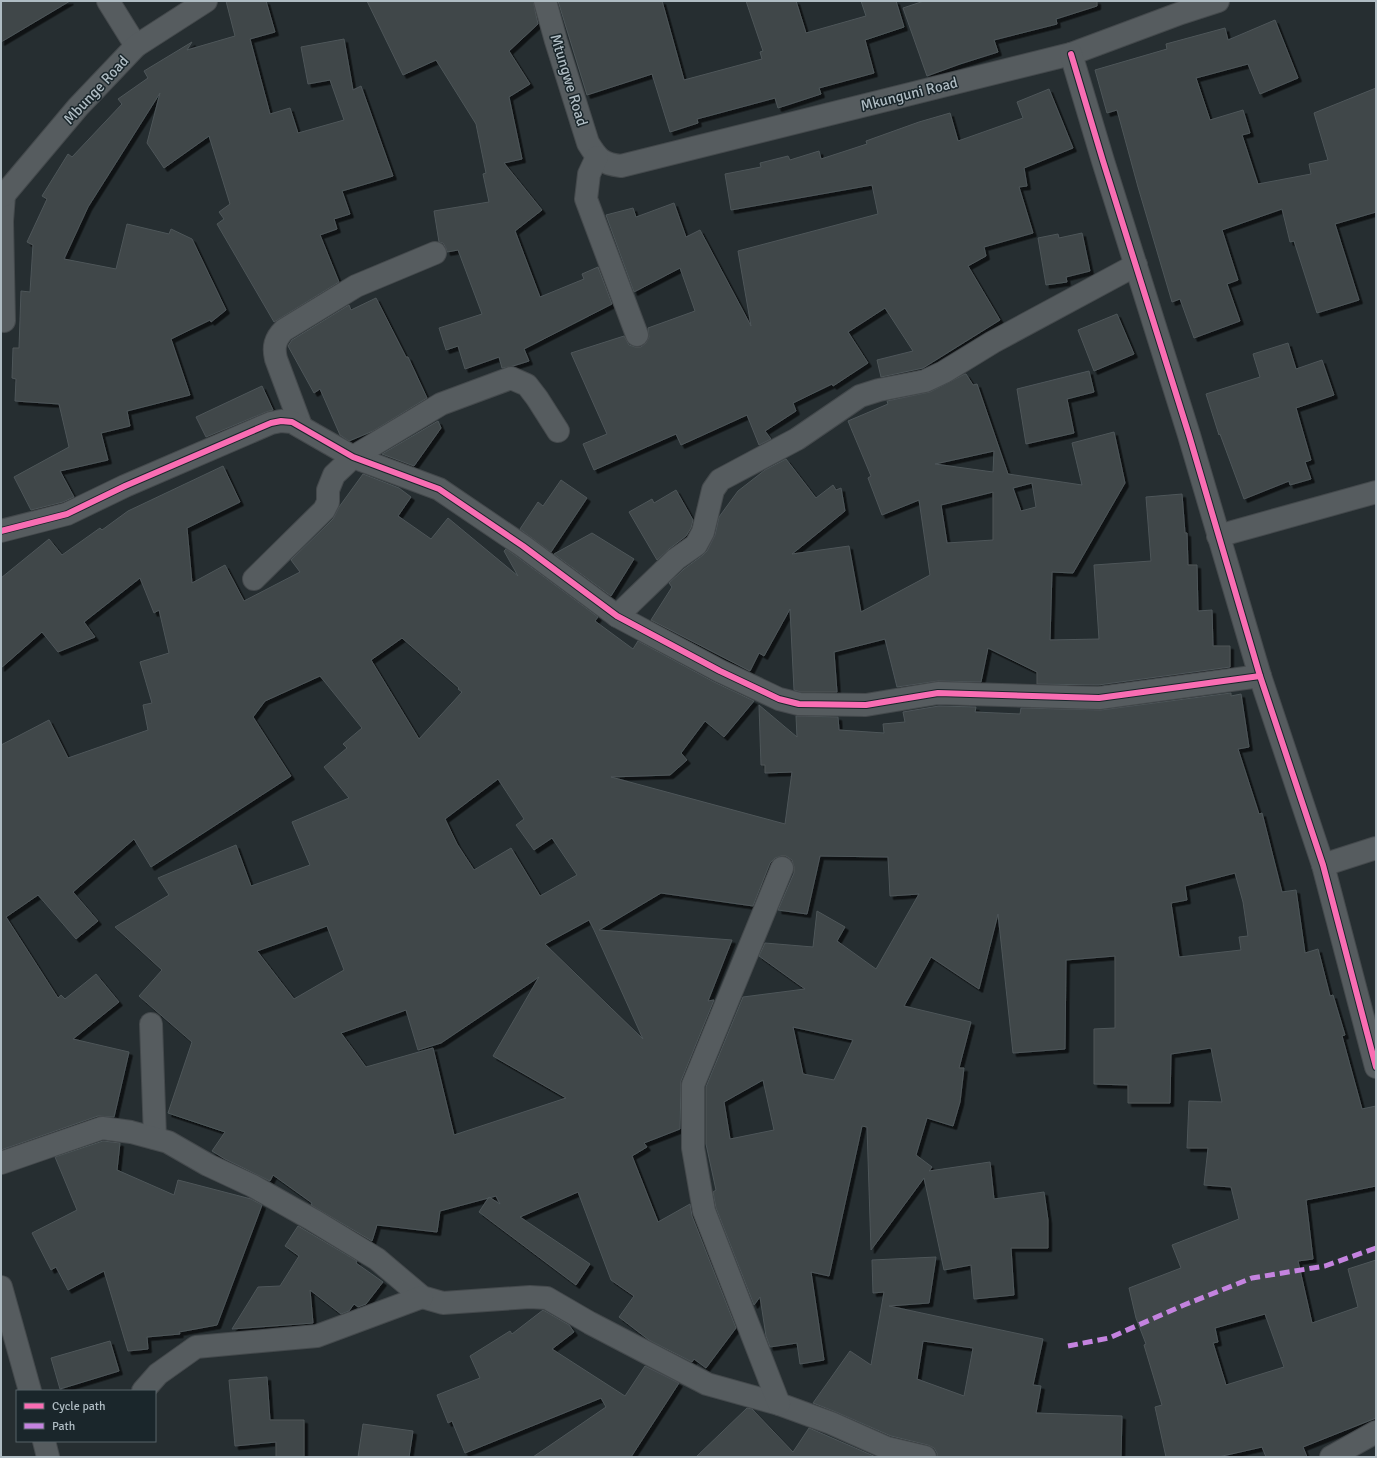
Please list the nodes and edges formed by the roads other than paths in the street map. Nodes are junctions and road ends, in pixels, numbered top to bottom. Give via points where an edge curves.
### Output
1 (108, 1) edge
2 (206, 1) edge
3 (545, 1) edge
4 (1218, 1) edge
5 (1178, 7) edge
6 (136, 46) junction
7 (1071, 54) junction
8 (597, 157) junction
9 (2, 196) edge
10 (435, 253) dead end
11 (1136, 265) junction
12 (4, 321) dead end
13 (637, 334) dead end
14 (301, 426) junction
15 (558, 431) dead end
16 (353, 457) junction
17 (1376, 492) edge
18 (1, 531) edge
19 (1218, 536) junction
20 (254, 580) dead end
21 (617, 616) junction
22 (1260, 676) junction
23 (1376, 848) edge
24 (1323, 865) junction
25 (782, 868) dead end
26 (151, 1024) dead end
27 (1376, 1067) edge
28 (155, 1138) junction
29 (1, 1163) edge
30 (1, 1288) edge
31 (422, 1297) junction
32 (30, 1390) edge
33 (144, 1390) edge
34 (779, 1404) junction
35 (1376, 1432) edge
36 (44, 1442) edge
37 (48, 1457) edge
38 (925, 1457) edge
39 (1331, 1457) edge

1 - 6 street
2 - 6 street, Mbunge Road
3 - 8 street, Mtungwe Road via 588,143
4 - 5 street, Mkunguni Road
5 - 7 street, Mkunguni Road
6 - 9 street, Mbunge Road via 78,107
7 - 8 street, Mkunguni Road via 621,166 610,165
7 - 11 street
8 - 13 street via 589,174 586,199
9 - 12 street
10 - 14 street via 356,286 278,336 274,351 276,359
11 - 19 street
11 - 21 street via 993,342 944,372 925,381 860,396 797,439 720,480 713,490 703,532 696,546 676,559
14 - 16 street
14 - 18 street via 292,422 271,422 67,514
15 - 16 street via 528,386 511,378 441,404
16 - 20 street via 334,474 324,510
16 - 21 street via 438,490 523,546
17 - 19 street
19 - 22 street
21 - 22 street via 762,692 799,704 866,705 938,693 1099,698
22 - 24 street
23 - 24 street
24 - 27 street
25 - 34 street via 693,1085 693,1148 704,1211
26 - 28 street
28 - 29 street via 102,1128
28 - 31 street via 168,1142 208,1165 253,1186 313,1220 376,1259
30 - 32 street
31 - 33 street via 317,1336 196,1347 158,1374
31 - 34 street via 442,1303 547,1298 707,1384
34 - 38 street via 888,1448
35 - 39 street
36 - 37 street

